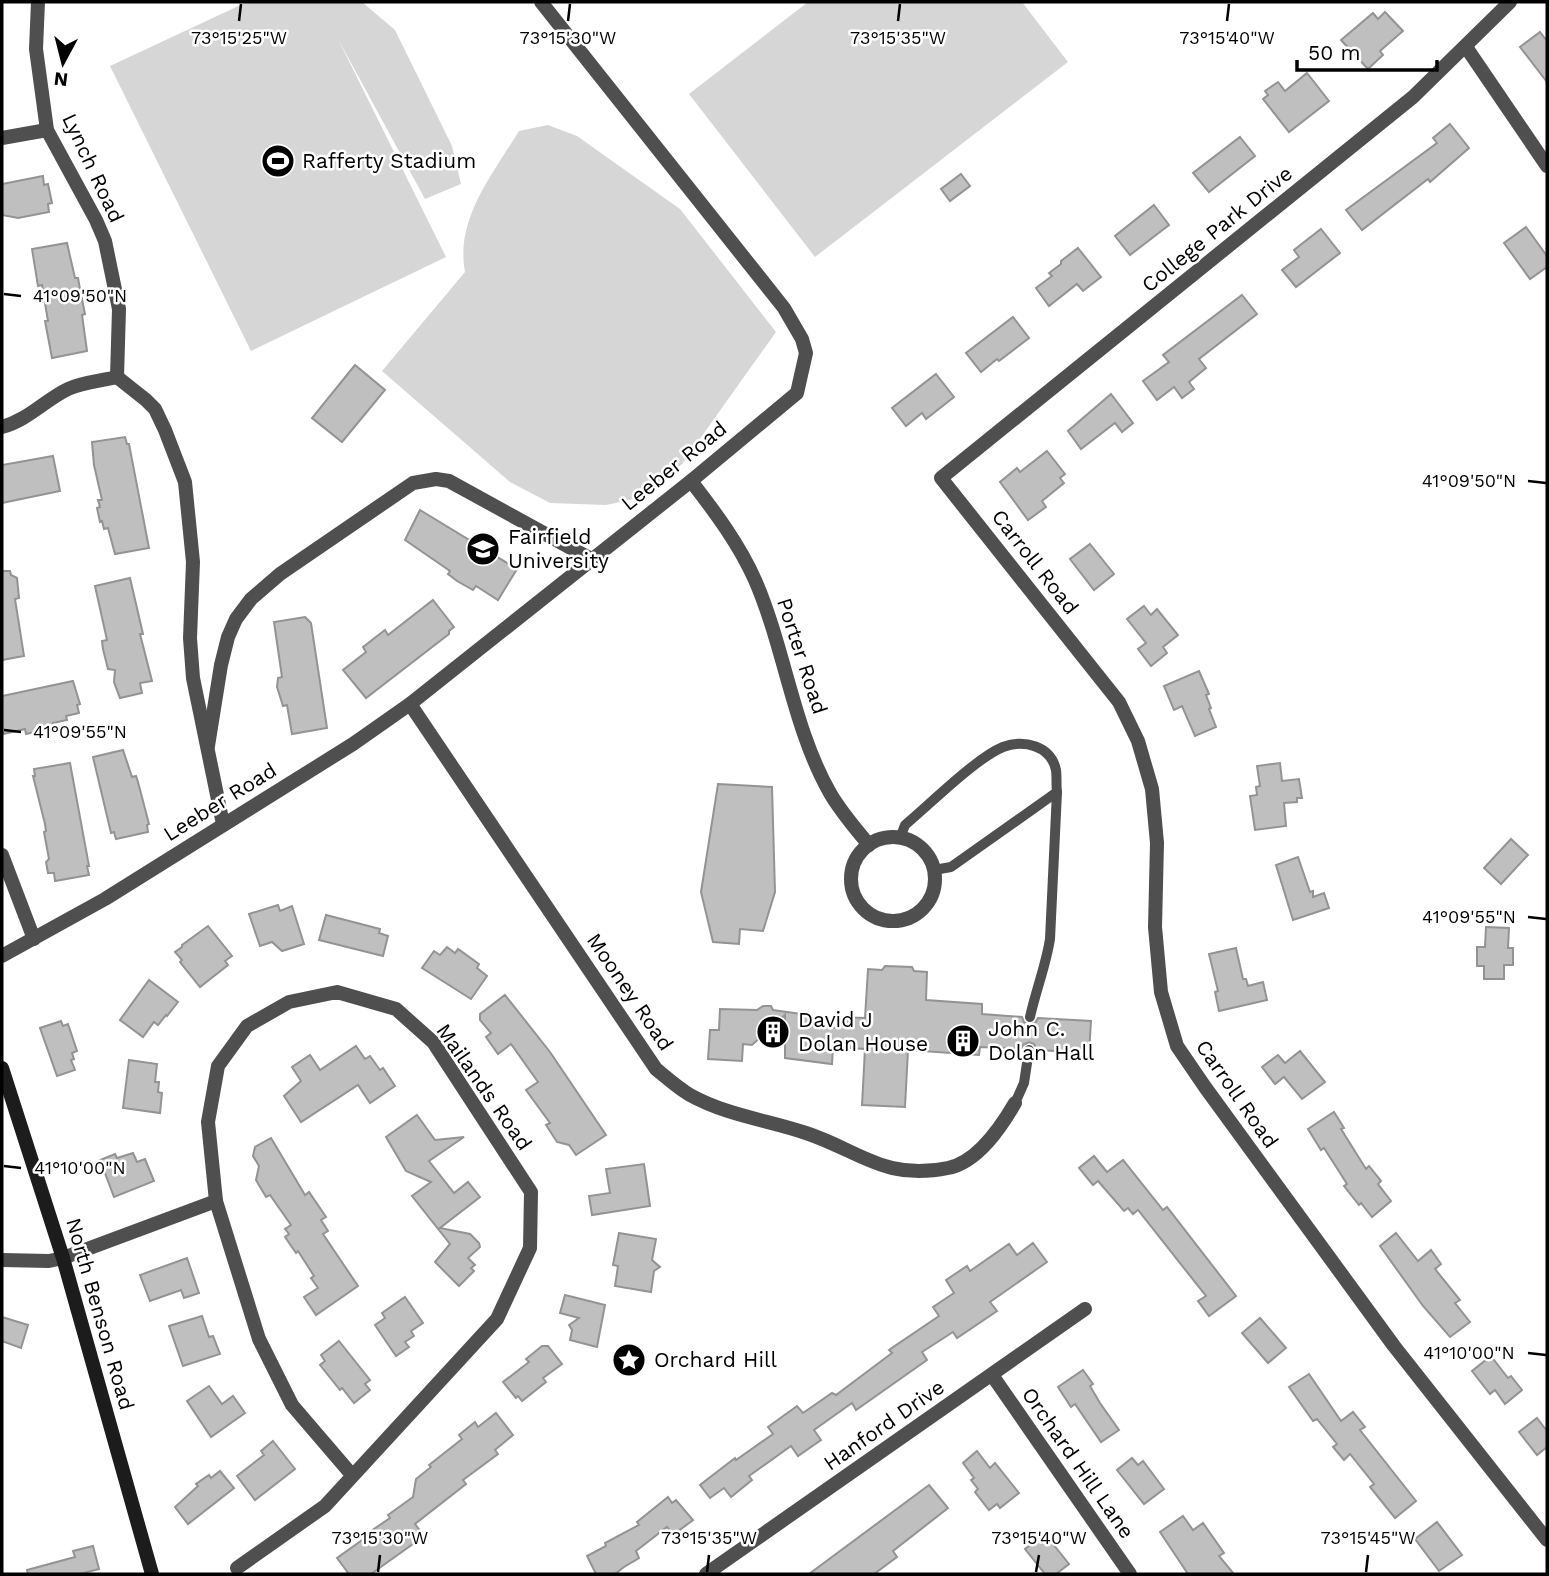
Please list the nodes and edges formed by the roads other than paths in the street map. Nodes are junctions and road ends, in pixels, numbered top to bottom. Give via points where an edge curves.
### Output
1 (38, 2) edge
2 (541, 2) edge
3 (1510, 2) edge
4 (1465, 47) junction
5 (47, 130) junction
6 (2, 138) edge
7 (1547, 166) edge
8 (117, 377) junction
9 (2, 427) edge
10 (941, 478) joint
11 (691, 481) junction
12 (591, 559) junction
13 (410, 704) junction
14 (208, 746) junction
15 (1056, 792) junction
16 (223, 824) junction
17 (900, 838) junction
18 (869, 845) junction
19 (2, 855) edge
20 (934, 870) junction
21 (34, 939) junction
22 (2, 956) edge
23 (1030, 1017) dead end
24 (1029, 1050) dead end
25 (2, 1068) edge
26 (1015, 1103) joint
27 (216, 1201) junction
28 (63, 1258) junction
29 (2, 1261) edge
30 (1085, 1309) dead end
31 (992, 1375) junction
32 (352, 1475) junction
33 (1547, 1540) edge
34 (237, 1568) dead end
35 (152, 1574) edge
36 (706, 1574) edge
37 (1130, 1574) edge

1 - 5 street, Lynch Road via 36,49
2 - 11 street, Leeber Road via 784,308 802,339 806,353 797,393
3 - 4 street, College Park Drive
4 - 7 street
4 - 10 street, College Park Drive via 1413,97
5 - 6 street
5 - 8 street, Lynch Road via 105,241 119,309
8 - 9 street via 71,388
8 - 14 street via 155,409 185,482 193,562 193,678
10 - 33 street, Carroll Road via 1119,702 1138,741 1152,789 1156,830 1155,927 1161,992 1177,1046 1394,1346
11 - 12 street, Leeber Road
11 - 18 street, Porter Road via 730,534 755,580 819,770 842,812
12 - 13 street, Leeber Road
12 - 14 street via 449,481 413,483 280,573 251,599 236,619 221,665
13 - 16 street, Leeber Road
13 - 26 street, Mooney Road via 656,1069 687,1094 711,1106 809,1134 898,1170 950,1168 971,1156 1003,1123
14 - 16 street
15 - 17 lane via 1053,762 1038,747 1028,743 1001,747 905,825
15 - 20 lane via 948,869
15 - 23 lane via 1050,939
16 - 21 street, Leeber Road via 105,900
17 - 18 street
17 - 20 street via 922,849
18 - 20 street via 859,854 851,881 861,906 884,920 912,916 923,908 931,897
19 - 21 street
21 - 22 street, Leeber Road
24 - 26 lane via 1024,1083
25 - 28 main road, North Benson Road
27 - 28 street
27 - 32 street, Mailands Road via 258,1339 292,1405
27 - 32 street, Mailands Road via 208,1122 218,1066 247,1026 289,1002 337,992 396,1009 433,1042 531,1192 530,1248 497,1319
28 - 29 street
28 - 35 main road, North Benson Road
30 - 31 street, Hanford Drive
31 - 36 street, Hanford Drive
31 - 37 street, Orchard Hill Lane
32 - 34 street, Mailands Road via 325,1506

